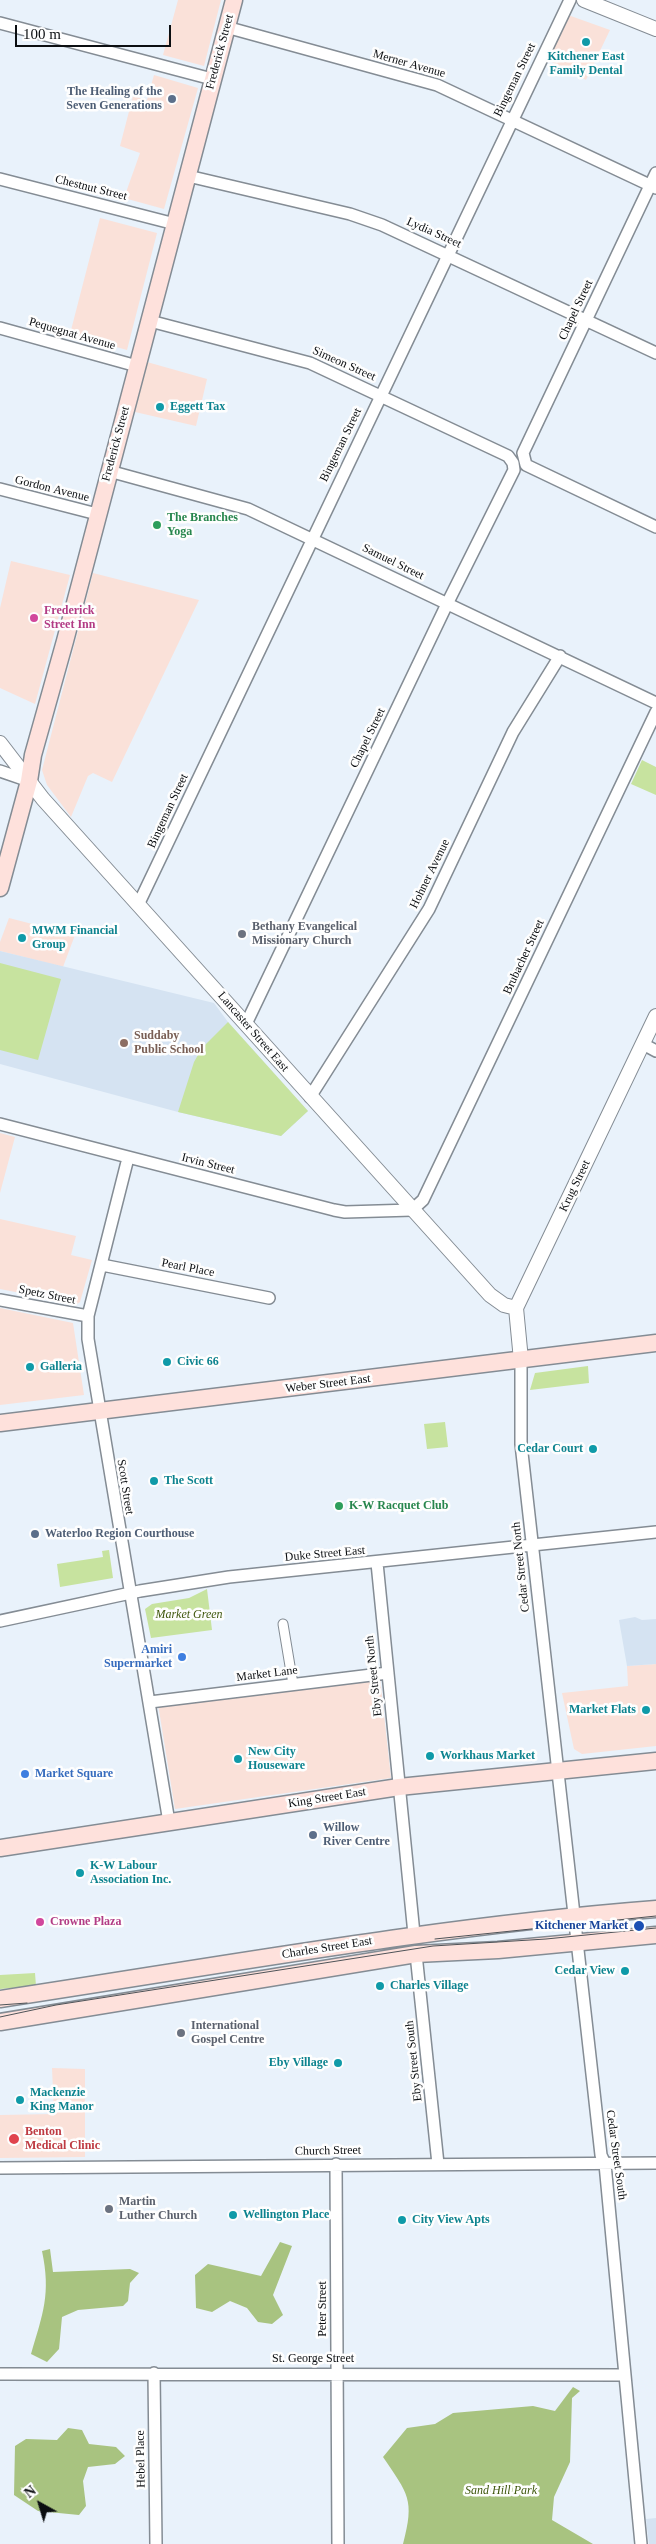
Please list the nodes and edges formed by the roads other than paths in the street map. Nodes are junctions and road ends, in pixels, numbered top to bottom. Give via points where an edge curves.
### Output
1 (234, 0) edge
2 (570, 0) edge
3 (584, 0) edge
4 (0, 23) edge
5 (226, 27) junction
6 (656, 29) edge
7 (212, 79) junction
8 (511, 119) junction
9 (656, 173) edge
10 (188, 176) junction
11 (0, 179) edge
12 (653, 187) edge
13 (175, 224) junction
14 (448, 254) junction
15 (587, 320) junction
16 (150, 321) junction
17 (0, 328) edge
18 (656, 353) edge
19 (137, 366) junction
20 (380, 396) junction
21 (518, 461) junction
22 (109, 471) junction
23 (0, 490) edge
24 (97, 514) junction
25 (656, 527) edge
26 (312, 539) junction
27 (448, 604) junction
28 (560, 656) junction
29 (656, 703) edge
30 (656, 712) edge
31 (0, 743) edge
32 (0, 756) edge
33 (0, 771) edge
34 (29, 781) junction
35 (0, 888) edge
36 (138, 903) junction
37 (656, 1016) edge
38 (246, 1024) junction
39 (642, 1044) junction
40 (656, 1050) edge
41 (310, 1097) junction
42 (0, 1124) edge
43 (128, 1158) junction
44 (412, 1210) junction
45 (102, 1266) junction
46 (269, 1298) dead end
47 (0, 1300) edge
48 (516, 1308) junction
49 (88, 1316) junction
50 (656, 1343) edge
51 (521, 1360) junction
52 (99, 1411) junction
53 (0, 1422) edge
54 (656, 1532) edge
55 (533, 1545) junction
56 (377, 1563) junction
57 (129, 1593) junction
58 (0, 1621) edge
59 (283, 1624) dead end
60 (388, 1673) junction
61 (293, 1684) junction
62 (150, 1702) junction
63 (656, 1761) edge
64 (558, 1771) junction
65 (399, 1787) junction
66 (169, 1822) junction
67 (0, 1848) edge
68 (656, 1909) edge
69 (575, 1915) junction
70 (414, 1934) junction
71 (656, 1935) edge
72 (578, 1943) junction
73 (416, 1954) junction
74 (0, 1999) edge
75 (0, 2022) edge
76 (656, 2163) edge
77 (336, 2164) junction
78 (438, 2164) junction
79 (605, 2164) junction
80 (0, 2168) edge
81 (154, 2373) junction
82 (337, 2373) junction
83 (0, 2374) edge
84 (625, 2375) junction
85 (156, 2544) edge
86 (338, 2544) edge
87 (641, 2544) edge

1 - 5 main road, Frederick Street
2 - 8 street, Bingeman Street
3 - 6 street
4 - 7 street
5 - 7 main road, Frederick Street
5 - 8 street, Merner Avenue via 437,85
7 - 10 main road, Frederick Street
8 - 12 street, Merner Avenue
8 - 14 street, Bingeman Street
9 - 12 street, Chapel Street
10 - 13 main road, Frederick Street
10 - 14 street, Lydia Street via 350,214
11 - 13 street, Chestnut Street
12 - 15 street, Chapel Street
13 - 16 main road, Frederick Street
14 - 15 street, Lydia Street
14 - 20 street, Bingeman Street
15 - 18 street, Lydia Street
15 - 21 street, Chapel Street
16 - 19 main road, Frederick Street
16 - 20 street, Simeon Street via 310,363
17 - 19 street, Pequegnat Avenue
19 - 22 main road, Frederick Street
20 - 21 street, Simeon Street
20 - 26 street, Bingeman Street
21 - 25 street, Simeon Street
21 - 27 street, Chapel Street
22 - 24 main road, Frederick Street
22 - 26 street, Samuel Street via 237,505
23 - 24 street, Gordon Avenue
24 - 34 main road, Frederick Street via 33,755
26 - 27 street, Samuel Street
26 - 36 street, Bingeman Street
27 - 28 street, Samuel Street
27 - 38 street, Chapel Street
28 - 29 street, Samuel Street
28 - 41 street, Hohner Avenue via 513,732 429,909
30 - 44 street, Brubacher Street via 423,1200
31 - 32 street
31 - 34 street, Lancaster Street East
33 - 34 street
34 - 35 main road, Frederick Street
34 - 36 street, Lancaster Street East
36 - 38 street, Lancaster Street East
37 - 39 street, Krug Street
38 - 41 street, Lancaster Street East
39 - 40 street
39 - 48 street, Krug Street
41 - 44 street, Lancaster Street East
42 - 43 street, Irvin Street
43 - 44 street, Irvin Street via 345,1212
43 - 45 street, Scott Street
44 - 48 street, Lancaster Street East via 490,1295 504,1305
45 - 46 street, Pearl Place
45 - 49 street, Scott Street
47 - 49 street, Spetz Street
48 - 51 street
49 - 52 street, Scott Street via 88,1339
50 - 51 main road, Weber Street East
51 - 52 main road, Weber Street East
51 - 55 street, Cedar Street North via 521,1444
52 - 53 main road, Weber Street East
52 - 57 street, Scott Street
54 - 55 street, Duke Street East
55 - 56 street, Duke Street East
55 - 64 street, Cedar Street North
56 - 57 street, Duke Street East via 229,1577
56 - 60 street, Eby Street North
57 - 58 street, Duke Street East
57 - 62 street, Scott Street
59 - 61 street
60 - 61 street, Market Lane
60 - 65 street, Eby Street North
61 - 62 street, Market Lane
62 - 66 street, Scott Street
63 - 64 main road, King Street East
64 - 65 main road, King Street East
64 - 69 street, Cedar Street South
65 - 66 main road, King Street East
65 - 70 street
66 - 67 main road, King Street East
68 - 69 main road, Charles Street East
69 - 70 main road, Charles Street East
69 - 72 street, Cedar Street South
70 - 74 main road, Charles Street East
71 - 72 main road, Charles Street East
72 - 73 main road, Charles Street East
72 - 79 street, Cedar Street South via 601,2155
73 - 75 main road, Charles Street East
73 - 78 street, Eby Street South
76 - 79 street, Church Street
77 - 78 street, Church Street
77 - 80 street, Church Street
77 - 82 street, Peter Street
78 - 79 street, Church Street
79 - 84 street, Cedar Street South
81 - 82 street, St. George Street
81 - 83 street, St. George Street
81 - 85 street, Hebel Place
82 - 84 street, St. George Street
82 - 86 street, Peter Street
84 - 87 street, Cedar Street South

